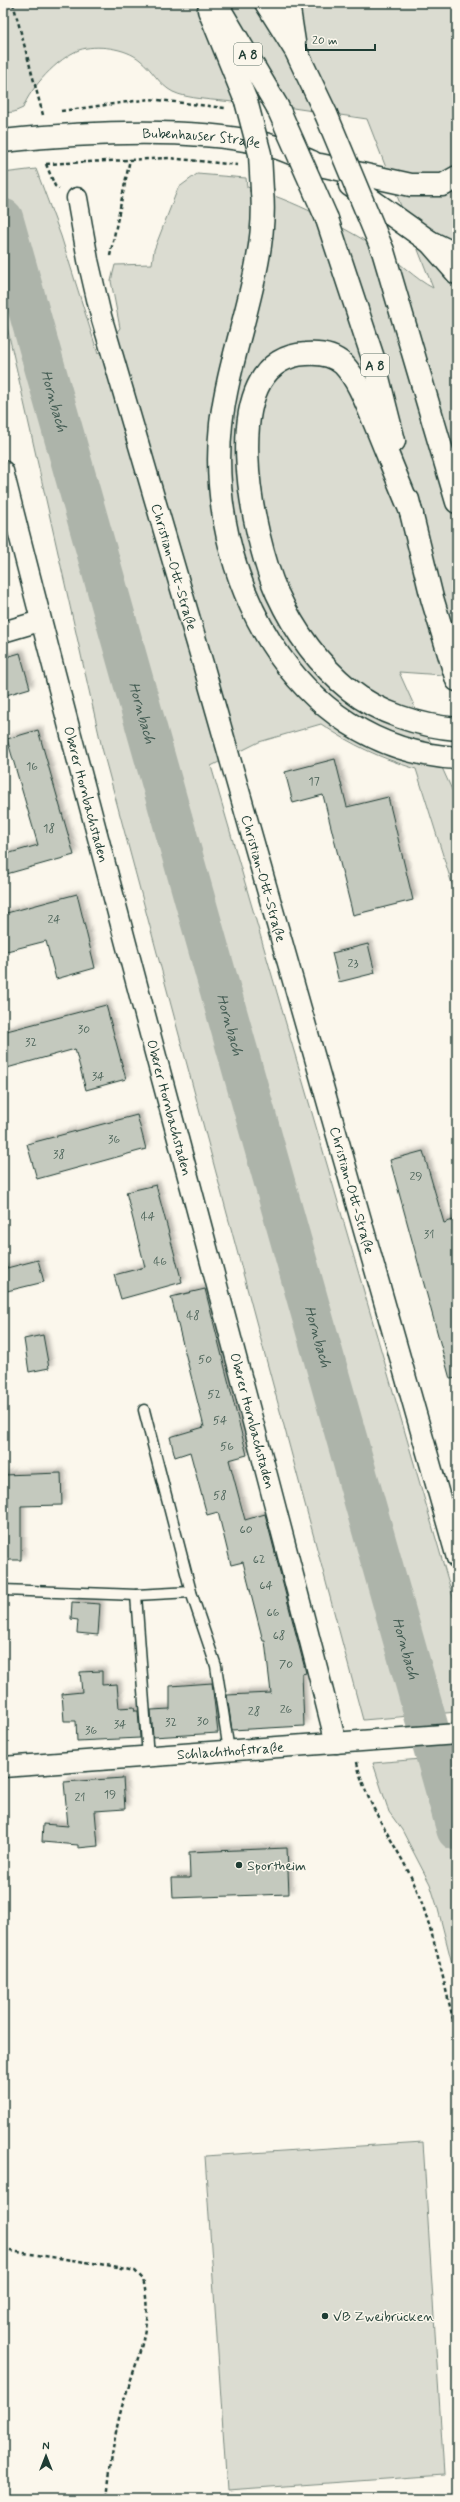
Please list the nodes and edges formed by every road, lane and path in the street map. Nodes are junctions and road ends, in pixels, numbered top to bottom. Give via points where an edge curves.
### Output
1 (13, 3) edge
2 (206, 3) edge
3 (216, 3) edge
4 (266, 3) edge
5 (288, 3) edge
6 (296, 51) junction
7 (43, 114) dead end
8 (46, 138) junction
9 (3, 141) edge
10 (130, 159) dead end
11 (320, 165) junction
12 (457, 177) edge
13 (77, 198) joint
14 (384, 207) junction
15 (457, 240) edge
16 (430, 242) junction
17 (457, 255) edge
18 (110, 257) dead end
19 (457, 273) edge
20 (3, 471) edge
21 (457, 502) edge
22 (412, 514) junction
23 (40, 621) junction
24 (3, 632) edge
25 (456, 678) edge
26 (457, 729) edge
27 (457, 758) edge
28 (144, 1410) dead end
29 (457, 1558) edge
30 (3, 1590) edge
31 (191, 1592) junction
32 (136, 1595) junction
33 (457, 1734) edge
34 (352, 1742) junction
35 (229, 1751) junction
36 (148, 1757) junction
37 (3, 1767) edge
38 (457, 2034) edge
39 (3, 2250) edge
40 (107, 2499) edge

1 - 7 path
2 - 27 main road, bridge via 246,101 260,154 261,228 256,262 226,391 219,460 222,515 244,593 288,666 326,707 350,724 388,742 418,752
3 - 22 main road, A 8, bridge via 277,106 327,219 373,358
4 - 6 main road
5 - 6 main road
6 - 21 main road, bridge via 326,114 383,251
8 - 9 main road, Bubenhauser Straße
8 - 11 main road, Bubenhauser Straße via 130,134 221,137 261,143
8 - 13 path via 46,164 55,186
10 - 18 path
11 - 12 main road via 411,185 443,185
11 - 14 main road, Bubenhauser Straße
13 - 29 street, Christian-Ott-Straße via 101,316 208,680
14 - 15 main road, Bubenhauser Straße
14 - 16 main road, Bubenhauser Straße
16 - 17 main road, Bubenhauser Straße
16 - 19 main road
20 - 23 street, Oberer Hornbachstaden
22 - 25 main road, A 8 via 432,598
22 - 26 main road via 365,400 352,375 340,362 319,354 303,354 281,362 264,376 250,410 247,436 249,487 261,546 276,591 286,611 311,650 351,691 383,710
23 - 24 street
23 - 34 street, Oberer Hornbachstaden via 264,1457
28 - 31 lane
30 - 32 lane
31 - 32 lane
31 - 35 lane via 216,1666
32 - 36 lane
33 - 34 street, Schlachthofstraße
34 - 35 street, Schlachthofstraße
34 - 38 path via 360,1776 378,1818 392,1838 426,1916
35 - 36 street, Schlachthofstraße
36 - 37 street, Schlachthofstraße
39 - 40 path via 113,2266 135,2271 143,2278 146,2318 144,2343 123,2404 114,2444

